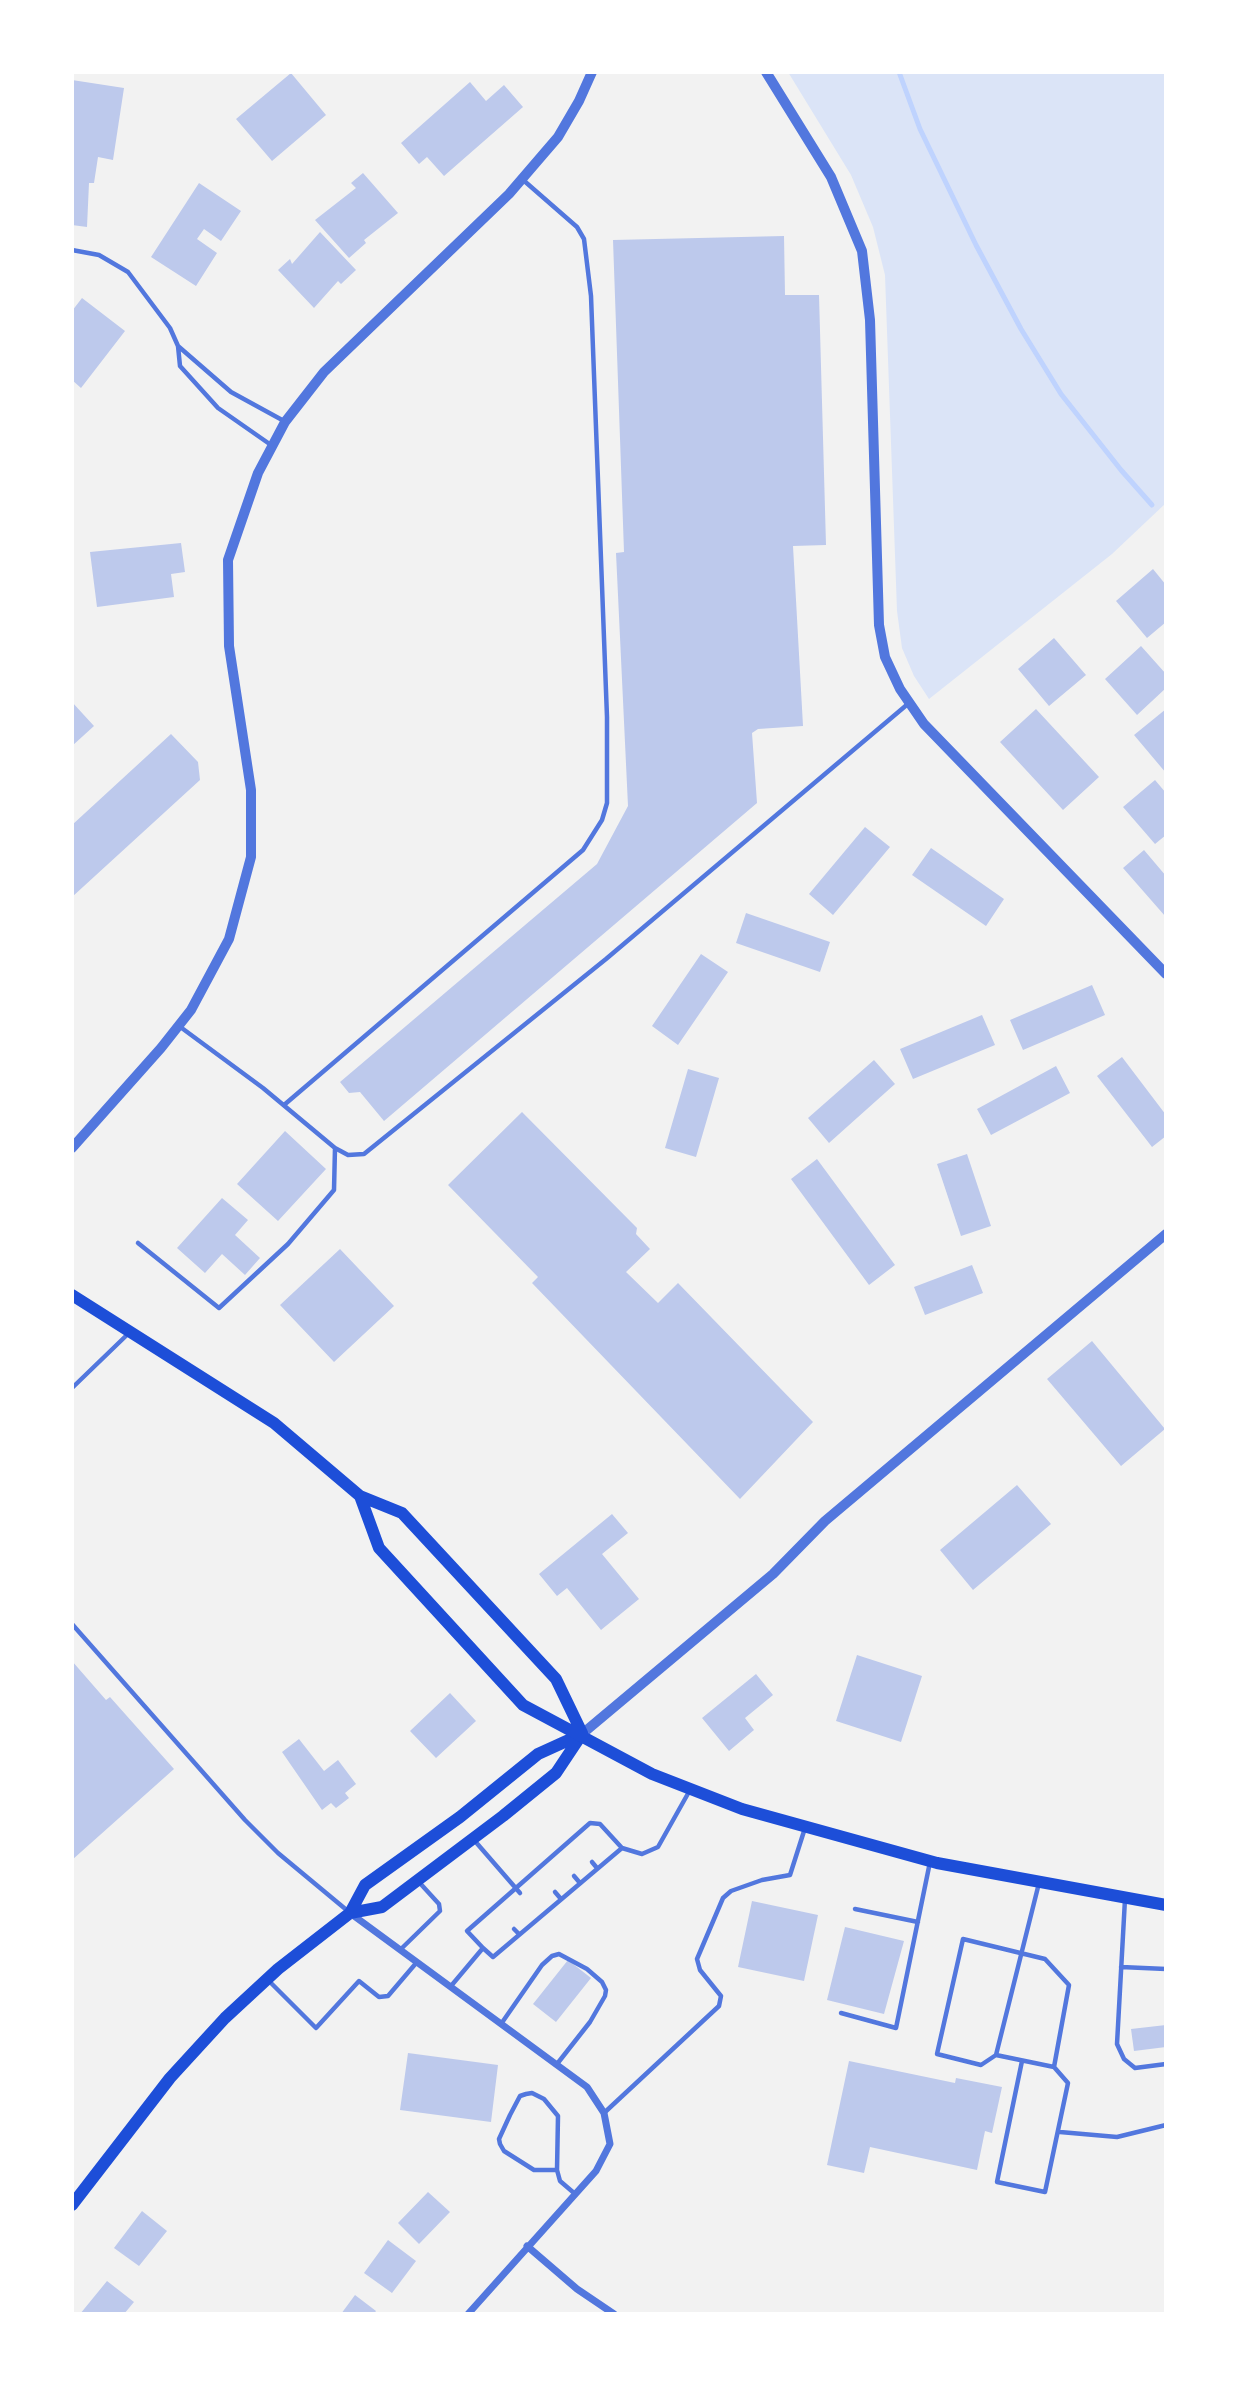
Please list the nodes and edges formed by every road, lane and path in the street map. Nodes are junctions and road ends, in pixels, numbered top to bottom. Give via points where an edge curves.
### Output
1 (592, 72) edge
2 (766, 72) edge
3 (522, 179) junction
4 (72, 250) edge
5 (178, 346) junction
6 (285, 422) junction
7 (271, 445) junction
8 (909, 702) junction
9 (1166, 974) edge
10 (178, 1025) junction
11 (284, 1105) junction
12 (72, 1148) edge
13 (335, 1148) junction
14 (1166, 1234) edge
15 (138, 1243) dead end
16 (72, 1295) edge
17 (131, 1332) junction
18 (72, 1388) edge
19 (360, 1496) junction
20 (72, 1624) edge
21 (582, 1734) junction
22 (690, 1790) junction
23 (805, 1828) junction
24 (572, 1838) junction
25 (473, 1839) junction
26 (578, 1845) dead end
27 (622, 1848) junction
28 (555, 1853) junction
29 (560, 1860) dead end
30 (930, 1861) junction
31 (592, 1862) dead end
32 (597, 1868) junction
33 (536, 1870) junction
34 (541, 1876) dead end
35 (574, 1877) dead end
36 (418, 1881) junction
37 (1039, 1882) junction
38 (580, 1883) junction
39 (515, 1888) junction
40 (555, 1892) dead end
41 (520, 1893) dead end
42 (1125, 1898) junction
43 (561, 1899) junction
44 (1166, 1905) edge
45 (494, 1907) junction
46 (855, 1909) dead end
47 (534, 1910) dead end
48 (349, 1913) junction
49 (499, 1913) dead end
50 (540, 1916) junction
51 (918, 1922) junction
52 (514, 1929) dead end
53 (519, 1934) junction
54 (483, 1948) junction
55 (401, 1949) junction
56 (1021, 1953) junction
57 (418, 1962) junction
58 (1121, 1967) junction
59 (1166, 1969) edge
60 (267, 1979) junction
61 (452, 1986) junction
62 (841, 2013) dead end
63 (501, 2024) junction
64 (996, 2055) junction
65 (1022, 2061) junction
66 (1166, 2064) edge
67 (557, 2065) junction
68 (1054, 2067) junction
69 (604, 2113) junction
70 (1166, 2125) edge
71 (1060, 2132) junction
72 (556, 2170) junction
73 (574, 2193) junction
74 (72, 2205) edge
75 (527, 2246) junction
76 (468, 2314) edge
77 (614, 2314) edge

1 - 3 street via 558,137
2 - 8 street via 831,177 862,251 870,320 879,625 885,657
3 - 6 street via 324,372
3 - 11 lane via 577,227 584,239 591,296 607,803 583,850
4 - 5 lane via 99,255 128,272
5 - 6 lane via 231,392
5 - 7 lane via 180,366 218,408
6 - 7 street
7 - 10 street via 228,560 229,646 251,790 251,858 229,939 191,1010
8 - 9 street via 924,724
8 - 13 lane via 606,959 379,1143 364,1154 348,1155
10 - 11 lane
10 - 12 street
11 - 13 lane
13 - 15 lane via 334,1189 288,1244 219,1308
14 - 21 street via 825,1521 773,1574
16 - 17 main road
17 - 18 lane
17 - 19 main road via 274,1423
19 - 21 main road via 402,1513 556,1679
19 - 21 main road via 379,1548 523,1705
20 - 48 lane via 244,1820
21 - 22 main road
21 - 25 main road via 556,1773
21 - 48 main road via 538,1754 365,1885
22 - 23 main road
22 - 27 lane via 658,1847 642,1854
23 - 30 main road
23 - 69 lane via 790,1875 731,1891 723,1898 697,1959 721,1996 719,2007
24 - 26 lane
24 - 27 lane via 590,1823 600,1824
24 - 28 lane
25 - 36 main road
25 - 39 lane
27 - 32 lane
28 - 29 lane
28 - 33 lane
30 - 37 main road
30 - 51 lane
31 - 32 lane
32 - 38 lane
33 - 34 lane
33 - 39 lane
35 - 38 lane
36 - 48 main road via 382,1907
36 - 55 lane via 440,1911
37 - 42 main road
37 - 56 lane
38 - 43 lane
39 - 41 lane
39 - 45 lane
40 - 43 lane
42 - 44 main road
42 - 58 lane
43 - 50 lane
45 - 49 lane
45 - 54 lane via 467,1931
46 - 51 lane
47 - 50 lane
48 - 55 street
48 - 60 main road
50 - 53 lane
51 - 62 lane via 896,2028
52 - 53 lane
53 - 54 lane via 493,1957
54 - 61 lane
55 - 57 street
56 - 64 lane
56 - 64 lane via 963,1938 937,2054 981,2065
56 - 68 lane via 1045,1959 1069,1985
57 - 60 lane via 388,1996 379,1997 359,1981 316,2028
57 - 61 street
58 - 59 lane
58 - 66 lane via 1117,2043 1124,2059 1135,2068
60 - 74 main road via 170,2078
61 - 63 street
63 - 67 street
63 - 67 lane via 552,1956 559,1954 587,1969 602,1982 605,1996
64 - 65 lane
65 - 68 lane
65 - 71 lane via 997,2182 1045,2192
67 - 69 street via 587,2087
68 - 71 lane via 1068,2083
69 - 73 street via 610,2144 596,2171
70 - 71 lane via 1117,2137
72 - 72 lane via 558,2116 533,2093 520,2096 499,2138 503,2151 534,2170
72 - 73 lane via 560,2181
73 - 75 street
75 - 76 street
75 - 77 street

